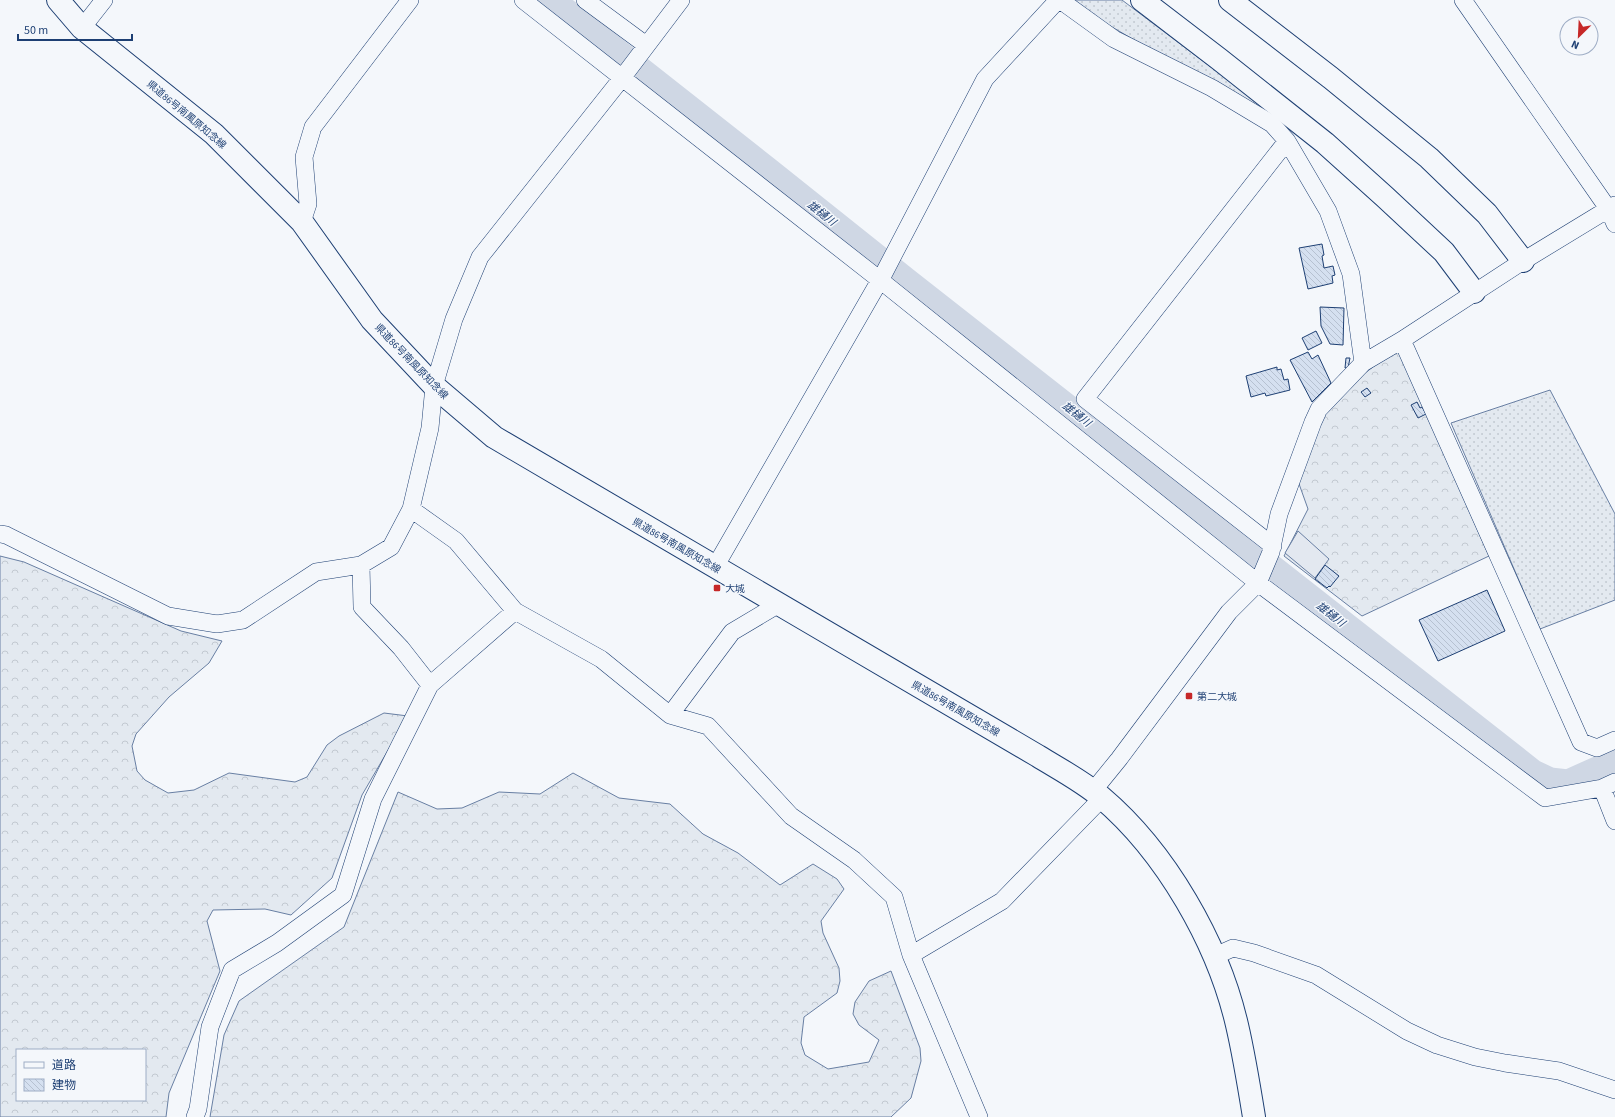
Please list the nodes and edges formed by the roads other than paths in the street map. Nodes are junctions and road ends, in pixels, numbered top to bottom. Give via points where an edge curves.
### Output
1 (58, 0) edge
2 (104, 0) edge
3 (410, 0) edge
4 (523, 0) edge
5 (585, 0) edge
6 (681, 0) edge
7 (1059, 0) edge
8 (1142, 0) edge
9 (1230, 0) edge
10 (1463, 0) edge
11 (82, 28) junction
12 (646, 45) junction
13 (622, 78) junction
14 (1287, 141) junction
15 (1613, 213) edge
16 (302, 222) junction
17 (1523, 261) junction
18 (885, 271) junction
19 (1474, 292) junction
20 (1402, 340) junction
21 (1363, 363) junction
22 (434, 386) junction
23 (411, 509) junction
24 (0, 534) edge
25 (1272, 549) junction
26 (361, 565) junction
27 (715, 567) junction
28 (1260, 579) junction
29 (779, 604) junction
30 (515, 611) junction
31 (430, 685) junction
32 (670, 715) junction
33 (1615, 740) edge
34 (1608, 785) edge
35 (1098, 794) junction
36 (1615, 821) edge
37 (911, 955) junction
38 (1215, 956) junction
39 (1615, 1090) edge
40 (195, 1117) edge
41 (979, 1117) edge
42 (1254, 1117) edge

1 - 11 main road, 県道86号南風原知念線
2 - 11 street
3 - 16 street via 313,127 304,157 308,204
4 - 13 street
5 - 12 street
6 - 12 street
7 - 14 street via 1114,39 1212,88 1272,124
7 - 18 street via 985,79
8 - 19 main road via 1325,143 1444,252
9 - 17 main road via 1429,158 1487,214
10 - 15 street
11 - 16 main road, 県道86号南風原知念線 via 214,134
12 - 13 street
13 - 18 street
13 - 22 street via 480,257 454,319
14 - 21 street via 1328,211 1350,274
14 - 25 street via 1085,399
15 - 17 street
16 - 22 main road, 県道86号南風原知念線 via 372,320
17 - 19 street
18 - 27 street
18 - 28 street
19 - 20 street
20 - 21 street
20 - 33 street via 1581,742 1597,748
21 - 25 street via 1319,409 1279,514
22 - 23 street via 430,428
22 - 27 main road, 県道86号南風原知念線 via 494,437
23 - 26 street via 391,547
23 - 30 street via 456,541
24 - 26 street via 168,616 217,624 243,620 316,572
25 - 28 street
26 - 31 street via 362,607 401,648
27 - 29 main road, 県道86号南風原知念線
28 - 34 street via 1545,798
28 - 35 street via 1229,612 1124,753
29 - 32 street via 732,632
29 - 35 main road, 県道86号南風原知念線
30 - 31 street
30 - 32 street via 601,659
31 - 40 street via 373,799 343,894 278,943 232,970 210,1027
32 - 37 street via 708,726 791,816 854,860 894,897
34 - 36 street
35 - 37 street via 1002,901
35 - 38 main road, 県道86号南風原知念線 via 1138,835 1167,870
37 - 41 street
38 - 39 street via 1233,948 1261,956 1316,975 1407,1031 1437,1045 1483,1059 1559,1071
38 - 42 main road, 県道86号南風原知念線 via 1237,1024

